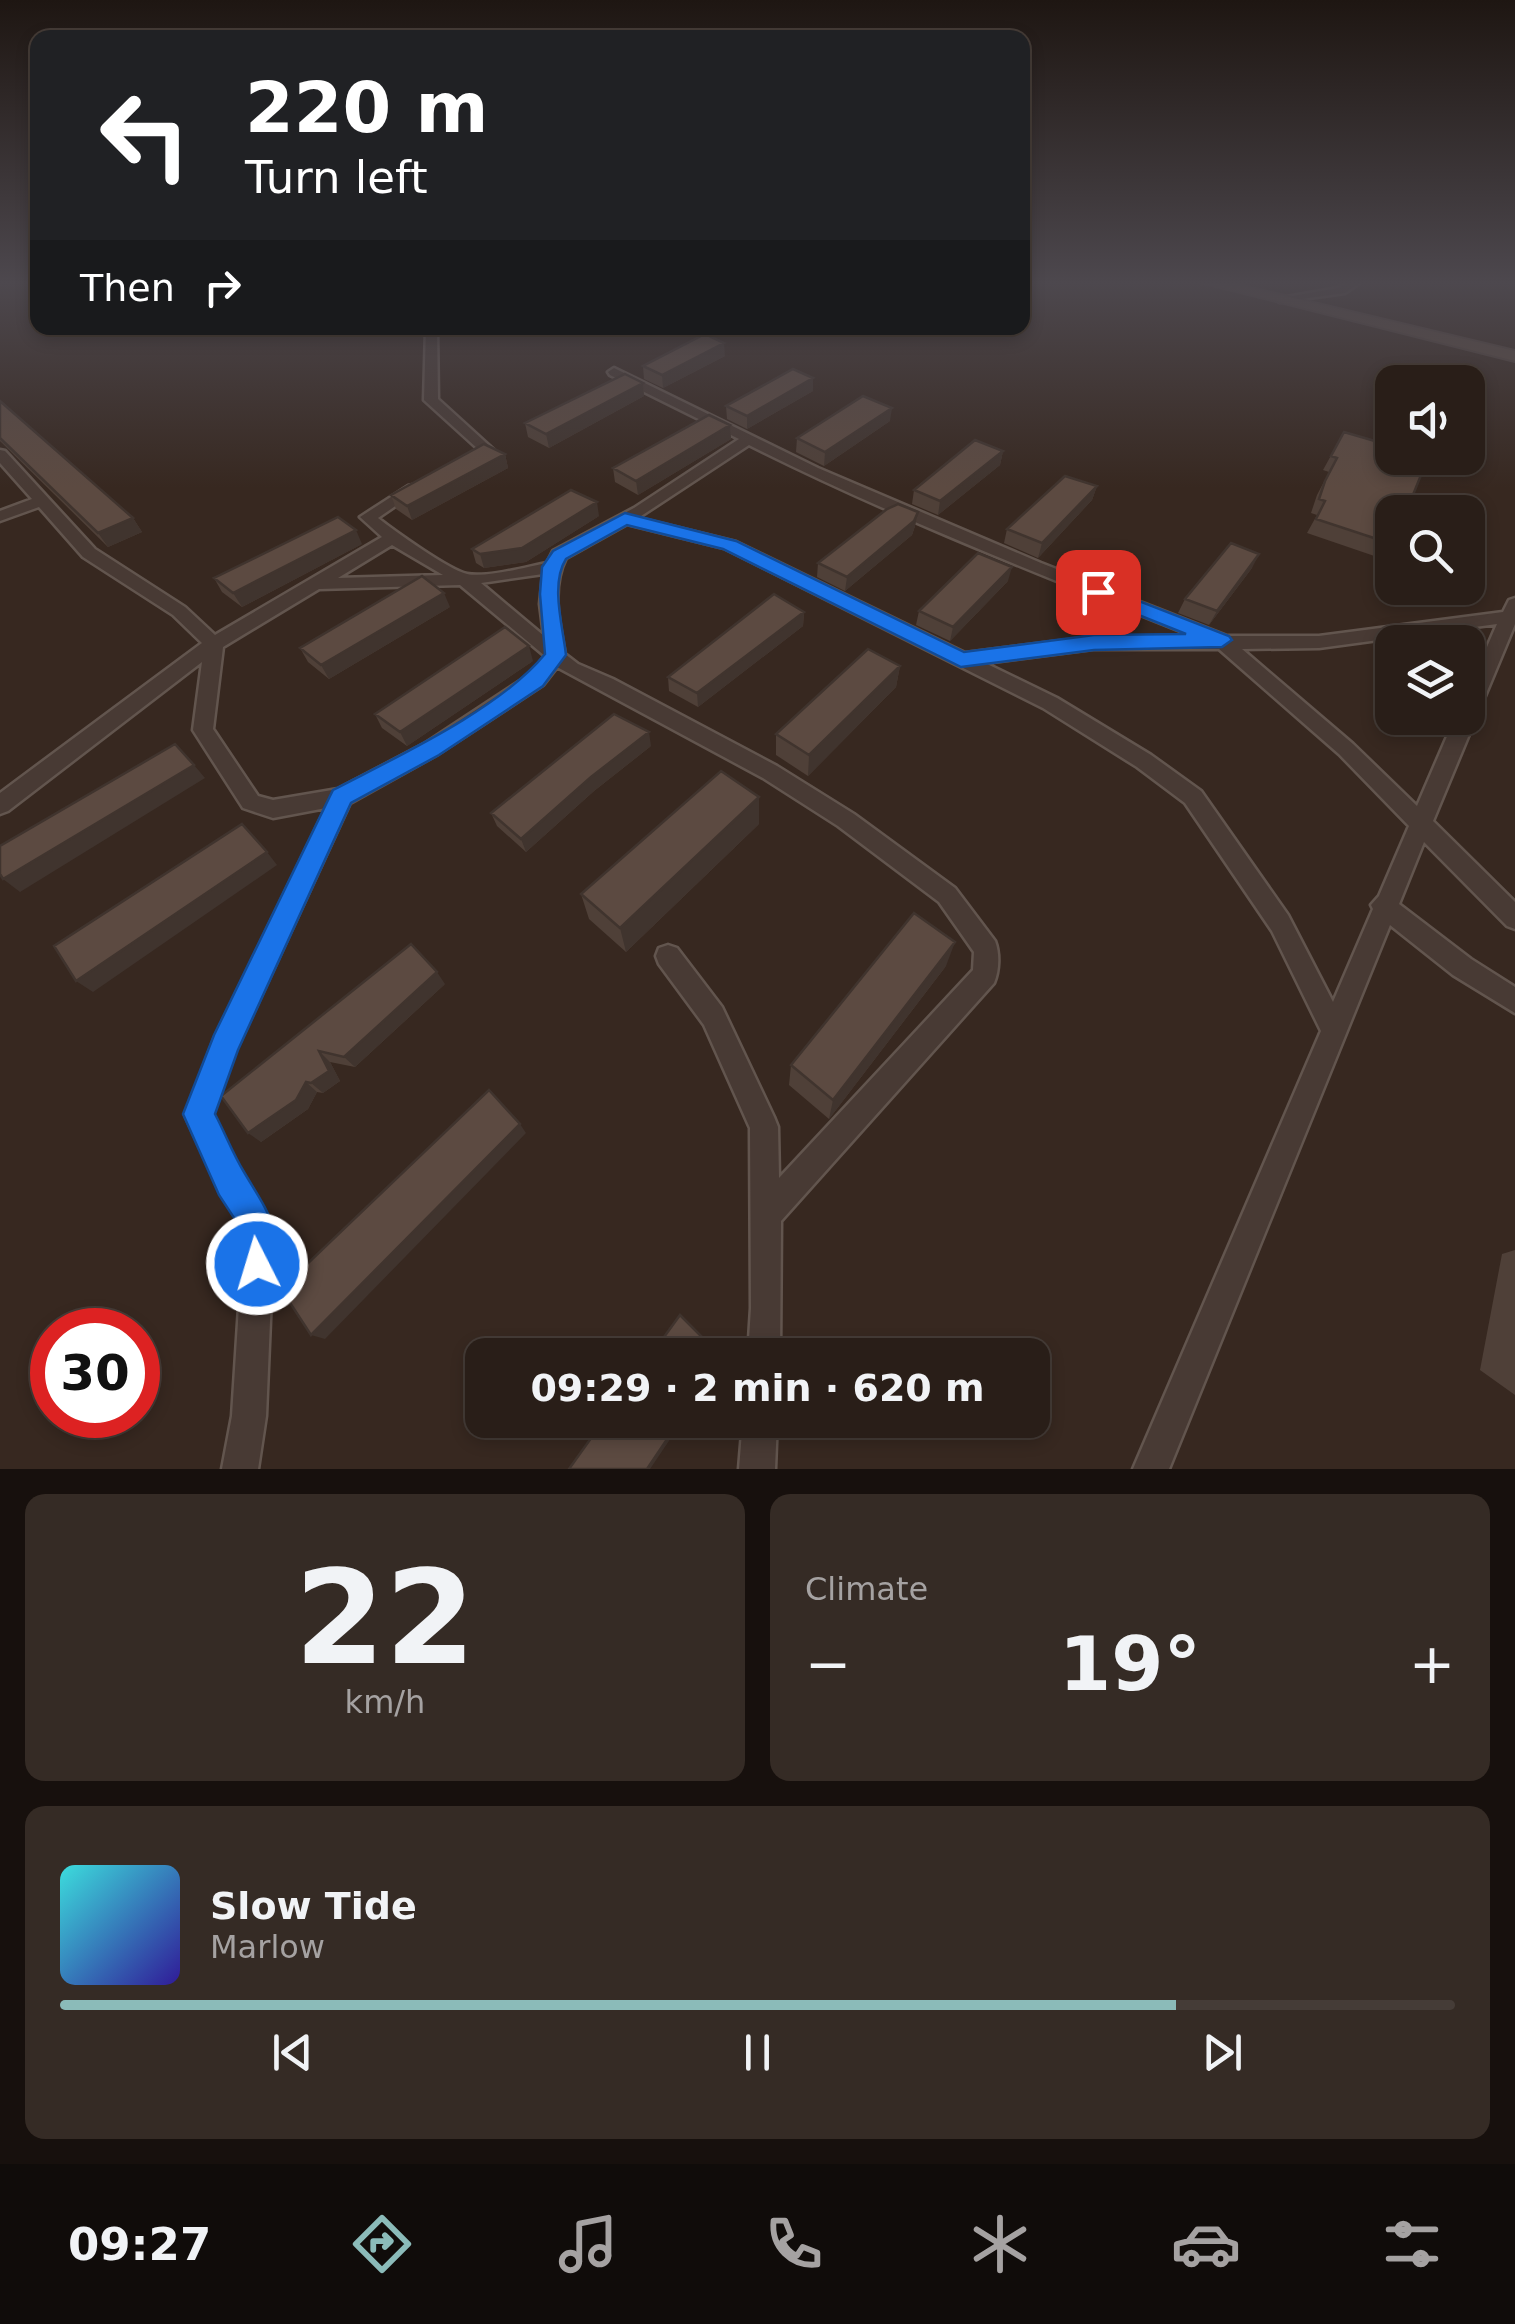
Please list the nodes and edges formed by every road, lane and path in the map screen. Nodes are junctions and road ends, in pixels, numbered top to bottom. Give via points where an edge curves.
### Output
1 (430, 351) edge
2 (614, 372) dead end
3 (746, 440) junction
4 (0, 454) edge
5 (40, 501) junction
6 (0, 516) edge
7 (625, 519) junction
8 (392, 538) junction
9 (551, 567) junction
10 (467, 582) junction
11 (313, 585) junction
12 (1512, 610) edge
13 (1222, 640) junction
14 (214, 644) junction
15 (556, 655) junction
16 (961, 660) junction
17 (1485, 672) edge
18 (1457, 735) edge
19 (342, 796) junction
20 (0, 805) edge
21 (1419, 819) junction
22 (1384, 905) junction
23 (1515, 918) edge
24 (668, 956) dead end
25 (1515, 1001) edge
26 (1333, 1028) junction
27 (766, 1216) junction
28 (764, 1338) edge
29 (759, 1438) edge
30 (240, 1469) edge
31 (756, 1469) edge
32 (1150, 1469) edge

1 - 8 street via 431,400 487,450 372,511 368,517
2 - 3 street
3 - 7 street
3 - 13 street via 1035,567
4 - 5 street
5 - 6 street
5 - 14 street via 89,552 179,611
7 - 9 street via 559,555
7 - 16 street via 730,545
8 - 10 street
8 - 11 street
9 - 10 street
9 - 15 street
10 - 11 street
10 - 15 street
11 - 14 street
12 - 13 street via 1320,642
12 - 17 street
13 - 16 street via 1094,642
13 - 21 street
14 - 19 street via 203,730 251,802 273,810
14 - 20 street
15 - 19 street via 536,680
15 - 27 street via 846,820 947,895 986,949 985,975
16 - 26 street via 1050,702 1192,797 1280,922
18 - 21 street
19 - 30 street via 224,1046 199,1114 259,1226 250,1416
21 - 22 street
21 - 23 street
22 - 25 street
22 - 26 street
24 - 27 street via 714,1016 764,1127
26 - 32 street
27 - 28 street
29 - 31 street

